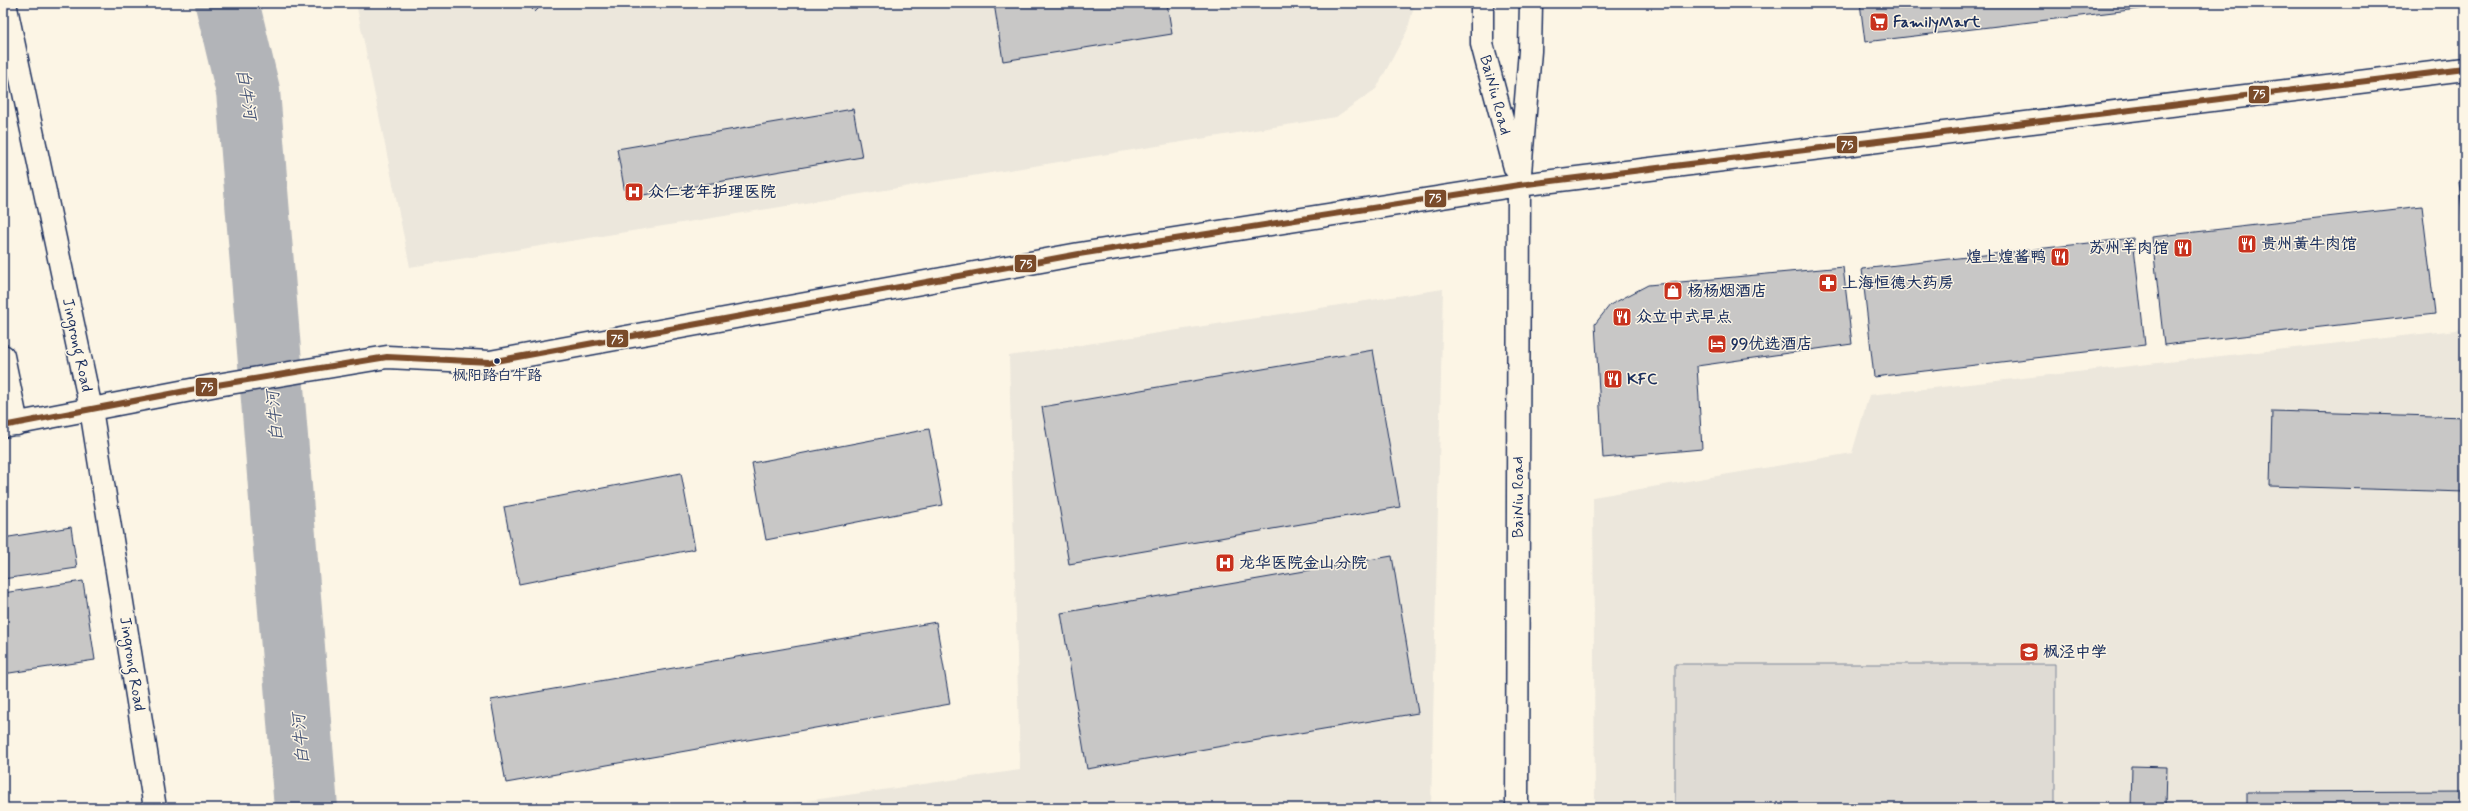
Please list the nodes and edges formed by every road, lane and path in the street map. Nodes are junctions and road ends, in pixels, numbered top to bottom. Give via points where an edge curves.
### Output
1 (6, 3) edge
2 (1482, 3) edge
3 (1531, 3) edge
4 (2465, 69) edge
5 (1519, 185) junction
6 (3, 356) edge
7 (91, 409) junction
8 (10, 425) edge
9 (154, 808) edge
10 (1517, 808) edge

1 - 7 street, Jingrong Road
2 - 5 street, BaiNiu Road via 1482,44
3 - 5 street, BaiNiu Road via 1530,51
4 - 5 street
5 - 7 street via 1079,254 490,362 388,357 217,384
5 - 10 street, BaiNiu Road
6 - 8 street
7 - 8 street
7 - 9 street, Jingrong Road

